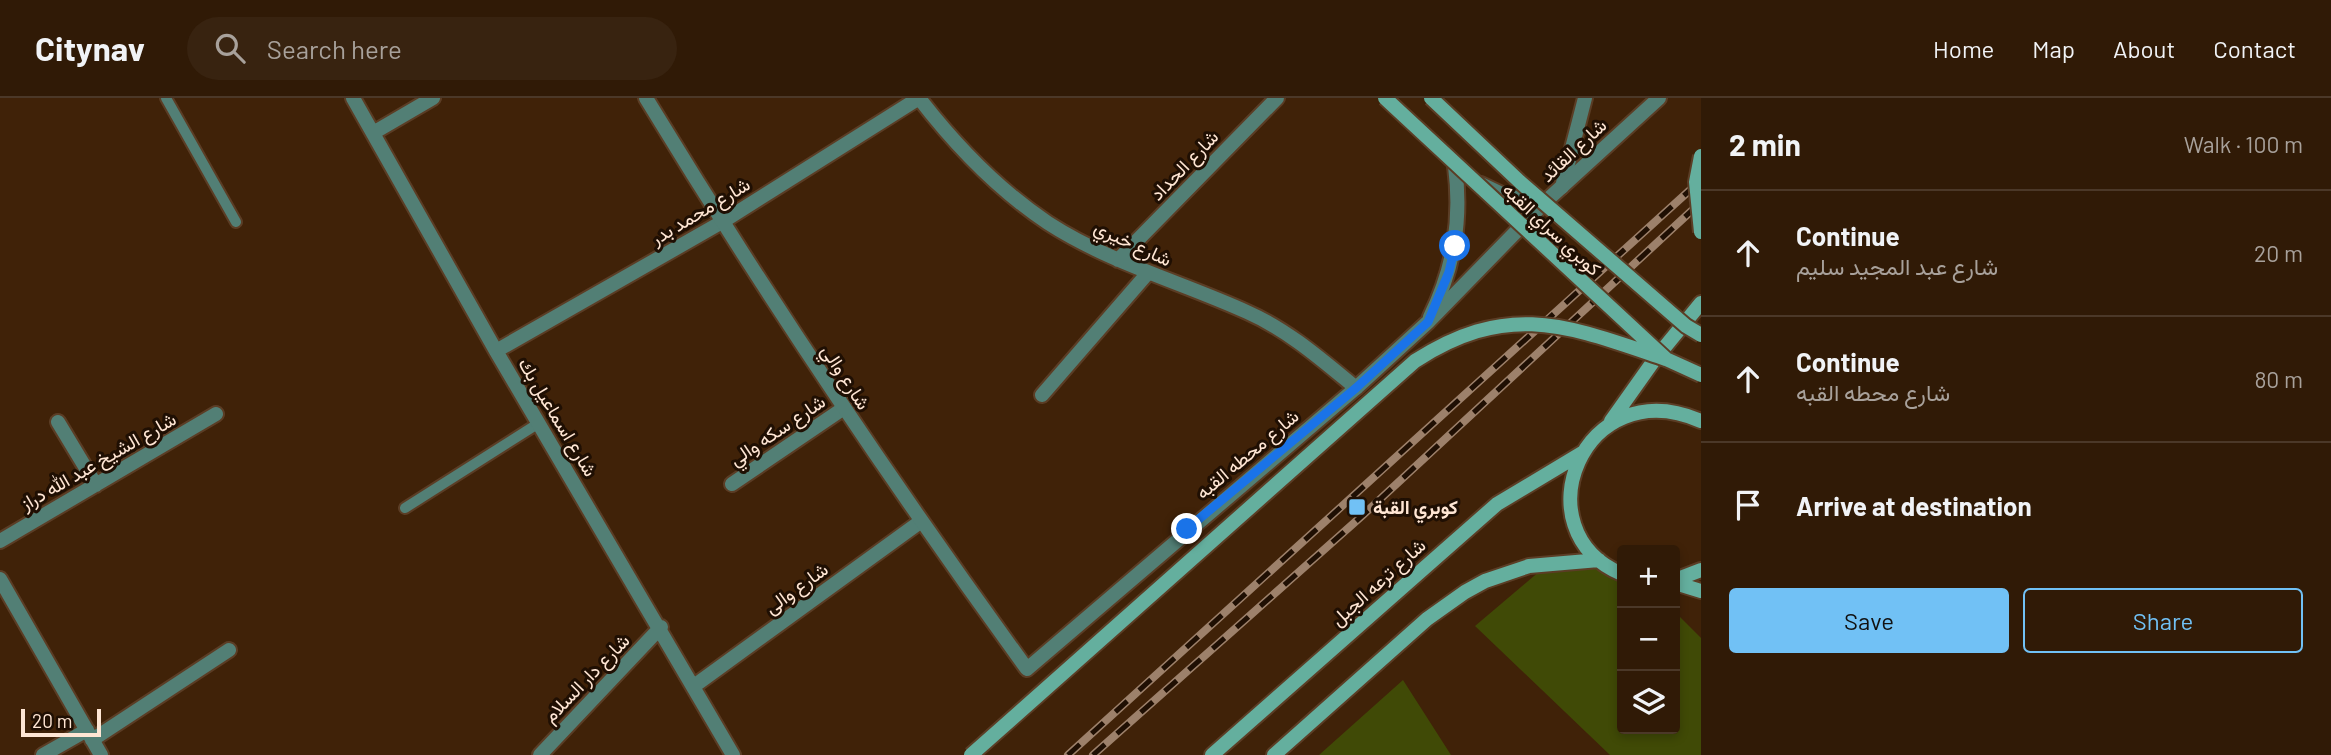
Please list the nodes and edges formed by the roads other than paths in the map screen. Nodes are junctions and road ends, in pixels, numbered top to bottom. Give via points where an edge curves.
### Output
1 (166, 98) edge
2 (353, 98) edge
3 (433, 98) edge
4 (646, 98) edge
5 (919, 98) edge
6 (1277, 98) edge
7 (1386, 98) edge
8 (1431, 98) edge
9 (1584, 98) edge
10 (1658, 98) edge
11 (373, 133) junction
12 (1701, 156) edge
13 (1455, 166) junction
14 (1562, 187) junction
15 (1545, 202) junction
16 (236, 222) dead end
17 (722, 222) junction
18 (1701, 232) edge
19 (1118, 260) junction
20 (1147, 274) junction
21 (1701, 303) edge
22 (1428, 322) junction
23 (1701, 335) edge
24 (496, 351) junction
25 (1666, 359) junction
26 (1701, 375) edge
27 (1356, 388) junction
28 (1042, 395) dead end
29 (844, 408) junction
30 (216, 414) dead end
31 (1701, 421) edge
32 (58, 422) dead end
33 (539, 423) junction
34 (1608, 425) junction
35 (1582, 453) junction
36 (732, 484) dead end
37 (96, 485) junction
38 (405, 509) dead end
39 (920, 522) junction
40 (0, 541) edge
41 (1599, 560) junction
42 (1701, 570) edge
43 (1617, 571) edge
44 (0, 579) edge
45 (1680, 579) edge
46 (1680, 583) edge
47 (1701, 592) edge
48 (661, 628) junction
49 (229, 650) dead end
50 (1027, 669) joint
51 (694, 686) junction
52 (90, 735) junction
53 (1219, 753) edge
54 (43, 755) edge
55 (101, 755) edge
56 (540, 755) edge
57 (733, 755) edge
58 (971, 755) edge
59 (1274, 755) edge

1 - 16 lane
2 - 11 street, شارع اسماعيل بك
3 - 11 street
4 - 17 street, شارع والي
5 - 17 street, شارع محمد بدر
5 - 19 street, شارع خيري via 999,188 1051,224
6 - 19 street, شارع الحداد
7 - 13 street
7 - 25 main road, كوبري سراي القبه, bridge
8 - 23 main road, كوبري سراي القبه, bridge via 1531,191
9 - 14 street
10 - 14 street, شارع القائد
11 - 24 street, شارع اسماعيل بك
12 - 18 main road, bridge via 1696,182
13 - 15 street via 1506,196
13 - 22 street via 1455,246
14 - 15 street, شارع القائد
15 - 22 street, شارع القائد
17 - 24 street, شارع محمد بدر
17 - 29 street, شارع والي
19 - 20 street, شارع خيري
20 - 27 street, شارع خيري via 1249,312 1301,343
20 - 28 street
21 - 34 main road
22 - 27 street, شارع محطه القبه
24 - 33 street, شارع اسماعيل بك
25 - 26 main road, كوبري سراي القبه, bridge
25 - 58 main road, bridge via 1565,327 1534,323 1492,327 1442,344 1415,360
27 - 50 street, شارع محطه القبه
29 - 36 street, شارع سكه والي
29 - 39 street, شارع والي
30 - 37 street, شارع الشيخ عبد الله دراز
31 - 34 main road via 1654,410
32 - 37 street
33 - 38 lane
33 - 48 street, شارع اسماعيل بك
34 - 35 main road
35 - 41 main road via 1573,480 1572,509 1586,545
35 - 53 main road, شارع ترعه الجبل via 1524,485 1480,517
37 - 40 street, شارع الشيخ عبد الله دراز
39 - 50 street, شارع والي
39 - 51 street, شارع والى
41 - 43 main road
41 - 59 main road via 1529,566 1465,592
42 - 45 main road
44 - 52 street
46 - 47 main road
48 - 51 street, شارع اسماعيل بك
48 - 56 street, شارع دار السلام
49 - 52 street
51 - 57 street, شارع اسماعيل بك
52 - 54 street
52 - 55 street

